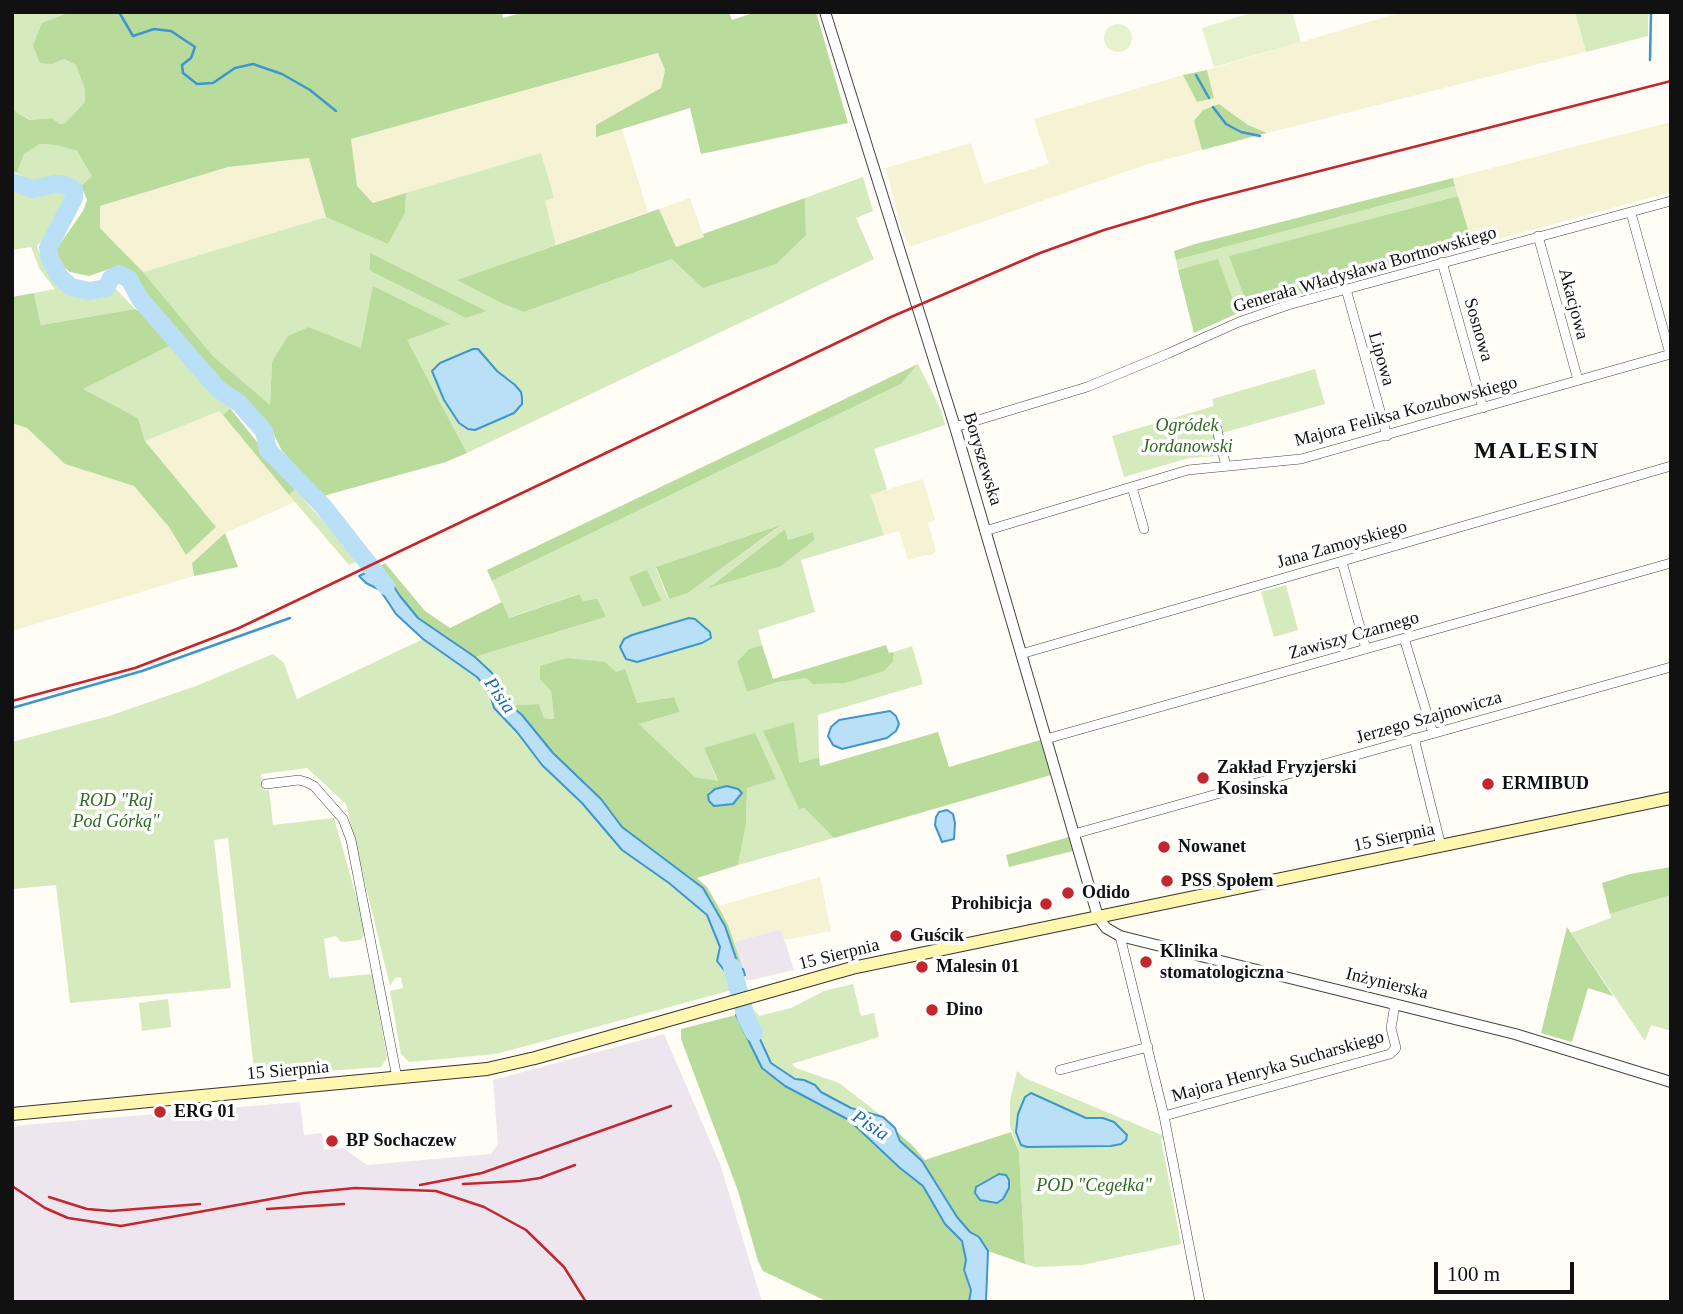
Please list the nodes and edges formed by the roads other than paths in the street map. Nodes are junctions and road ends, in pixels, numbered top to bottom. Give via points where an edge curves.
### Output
1 (825, 12) edge
2 (1671, 201) edge
3 (1631, 213) junction
4 (1538, 236) junction
5 (1442, 262) junction
6 (1346, 289) junction
7 (1670, 354) edge
8 (1578, 380) junction
9 (1483, 408) junction
10 (1216, 426) dead end
11 (955, 427) junction
12 (1387, 436) junction
13 (1226, 466) junction
14 (1671, 466) edge
15 (1132, 487) junction
16 (1144, 529) dead end
17 (985, 531) junction
18 (1342, 562) junction
19 (1671, 563) edge
20 (1404, 638) junction
21 (1366, 649) junction
22 (1021, 654) junction
23 (1671, 667) edge
24 (1433, 733) junction
25 (1414, 738) junction
26 (1046, 739) junction
27 (266, 784) dead end
28 (1671, 798) edge
29 (1074, 834) junction
30 (1441, 846) junction
31 (1098, 918) junction
32 (1120, 936) junction
33 (1395, 1004) junction
34 (1148, 1047) junction
35 (1059, 1070) dead end
36 (397, 1078) junction
37 (1671, 1082) edge
38 (12, 1114) edge
39 (1164, 1116) junction
40 (1200, 1302) edge

1 - 11 street, Boryszewska
2 - 3 street, Generała Władysława Bortnowskiego
3 - 4 street, Generała Władysława Bortnowskiego
3 - 7 street
4 - 5 street, Generała Władysława Bortnowskiego
4 - 8 street, Akacjowa
5 - 6 street, Generała Władysława Bortnowskiego
5 - 9 street, Sosnowa
6 - 11 street, Generała Władysława Bortnowskiego via 1239,322 1087,387
6 - 12 street, Lipowa
7 - 8 street, Majora Feliksa Kozubowskiego
8 - 9 street, Majora Feliksa Kozubowskiego
9 - 12 street, Majora Feliksa Kozubowskiego
10 - 13 street
11 - 17 street, Boryszewska
12 - 13 street, Majora Feliksa Kozubowskiego via 1301,459
13 - 15 street, Majora Feliksa Kozubowskiego via 1188,470
14 - 18 street, Jana Zamoyskiego
15 - 16 street
15 - 17 street, Majora Feliksa Kozubowskiego
17 - 22 street, Boryszewska
18 - 21 street
18 - 22 street, Jana Zamoyskiego
19 - 20 street, Zawiszy Czarnego
20 - 21 street, Zawiszy Czarnego
20 - 24 street
21 - 26 street, Zawiszy Czarnego
22 - 26 street, Boryszewska
23 - 24 street, Jerzego Szajnowicza
24 - 25 street, Jerzego Szajnowicza
25 - 29 street, Jerzego Szajnowicza
25 - 30 street
26 - 29 street, Boryszewska
27 - 36 street via 306,782 344,819
28 - 30 main road, 15 Sierpnia
29 - 31 street, Boryszewska
30 - 31 main road, 15 Sierpnia
31 - 32 street, Inżynierska
31 - 36 main road, 15 Sierpnia via 852,968 495,1067
32 - 33 street, Inżynierska
32 - 34 street
33 - 37 street, Inżynierska via 1515,1034
33 - 39 street, Majora Henryka Sucharskiego via 1394,1052
34 - 35 street
34 - 39 street
36 - 38 main road, 15 Sierpnia
39 - 40 street

